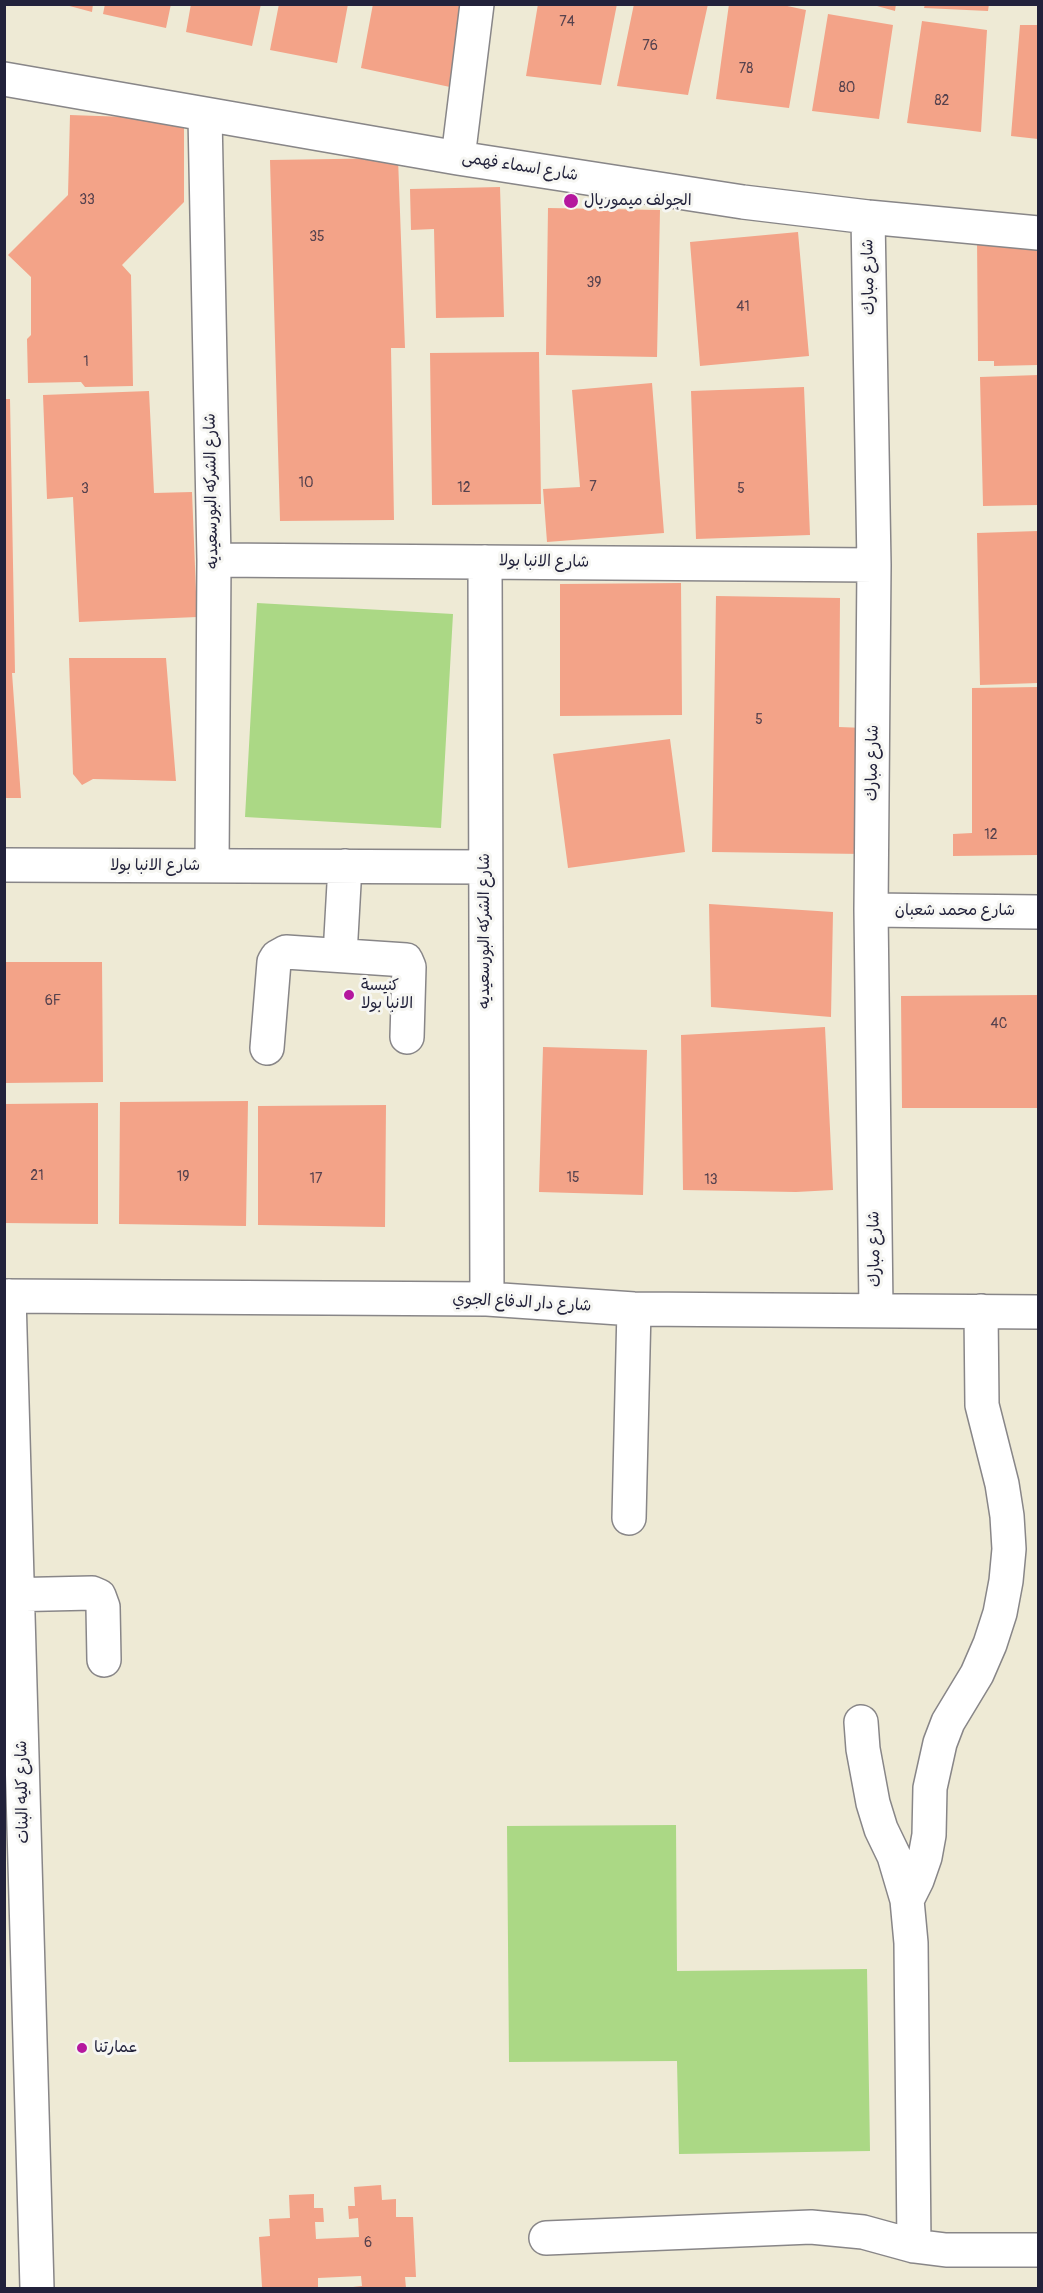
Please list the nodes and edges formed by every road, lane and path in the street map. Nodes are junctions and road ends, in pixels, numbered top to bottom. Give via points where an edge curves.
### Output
1 (477, 4) edge
2 (4, 79) edge
3 (205, 116) junction
4 (458, 158) junction
5 (868, 217) junction
6 (1038, 233) edge
7 (214, 560) junction
8 (485, 562) junction
9 (874, 566) junction
10 (4, 865) edge
11 (212, 866) junction
12 (345, 866) junction
13 (485, 867) junction
14 (871, 910) junction
15 (1038, 912) edge
16 (340, 955) junction
17 (407, 1037) dead end
18 (267, 1048) dead end
19 (7, 1296) edge
20 (487, 1299) junction
21 (634, 1309) junction
22 (876, 1309) junction
23 (981, 1311) junction
24 (1038, 1312) edge
25 (629, 1518) dead end
26 (11, 1595) edge
27 (104, 1660) dead end
28 (861, 1722) dead end
29 (14, 1794) edge
30 (907, 1900) junction
31 (546, 2238) dead end
32 (914, 2246) junction
33 (1038, 2250) edge
34 (37, 2289) edge

1 - 4 street
2 - 3 street, شارع اسماء فهمى
3 - 4 street, شارع اسماء فهمى
3 - 7 street, شارع الشركه البورسعيديه
4 - 5 street, شارع اسماء فهمى
5 - 6 street, شارع اسماء فهمى
5 - 9 street, شارع مبارك
7 - 8 street, شارع الانبا بولا
7 - 11 street, شارع الشركه البورسعيديه
8 - 9 street, شارع الانبا بولا
8 - 13 street, شارع الشركه البورسعيديه
9 - 14 street, شارع مبارك
10 - 11 street, شارع الانبا بولا
11 - 12 street, شارع الانبا بولا
12 - 13 street, شارع الانبا بولا
12 - 16 street
13 - 20 street, شارع الشركه البورسعيديه
14 - 15 street, شارع محمد شعبان
14 - 22 street, شارع مبارك
16 - 17 street via 406,960
16 - 18 street via 286,952 277,957
19 - 20 street, شارع دار الدفاع الجوي
19 - 26 street, شارع كليه البنات
20 - 21 street, شارع دار الدفاع الجوي
21 - 22 street, شارع دار الدفاع الجوي
21 - 25 street
22 - 23 street, شارع دار الدفاع الجوي
23 - 24 street, شارع دار الدفاع الجوي
23 - 30 street via 982,1406 1007,1516 1006,1581 990,1644 940,1743 930,1788 925,1857
26 - 27 street via 99,1596 103,1607
26 - 29 street, شارع كليه البنات
28 - 30 street via 873,1803
29 - 34 street, شارع كليه البنات
30 - 32 street via 911,1943
31 - 32 street via 811,2227 863,2232
32 - 33 street via 978,2252

